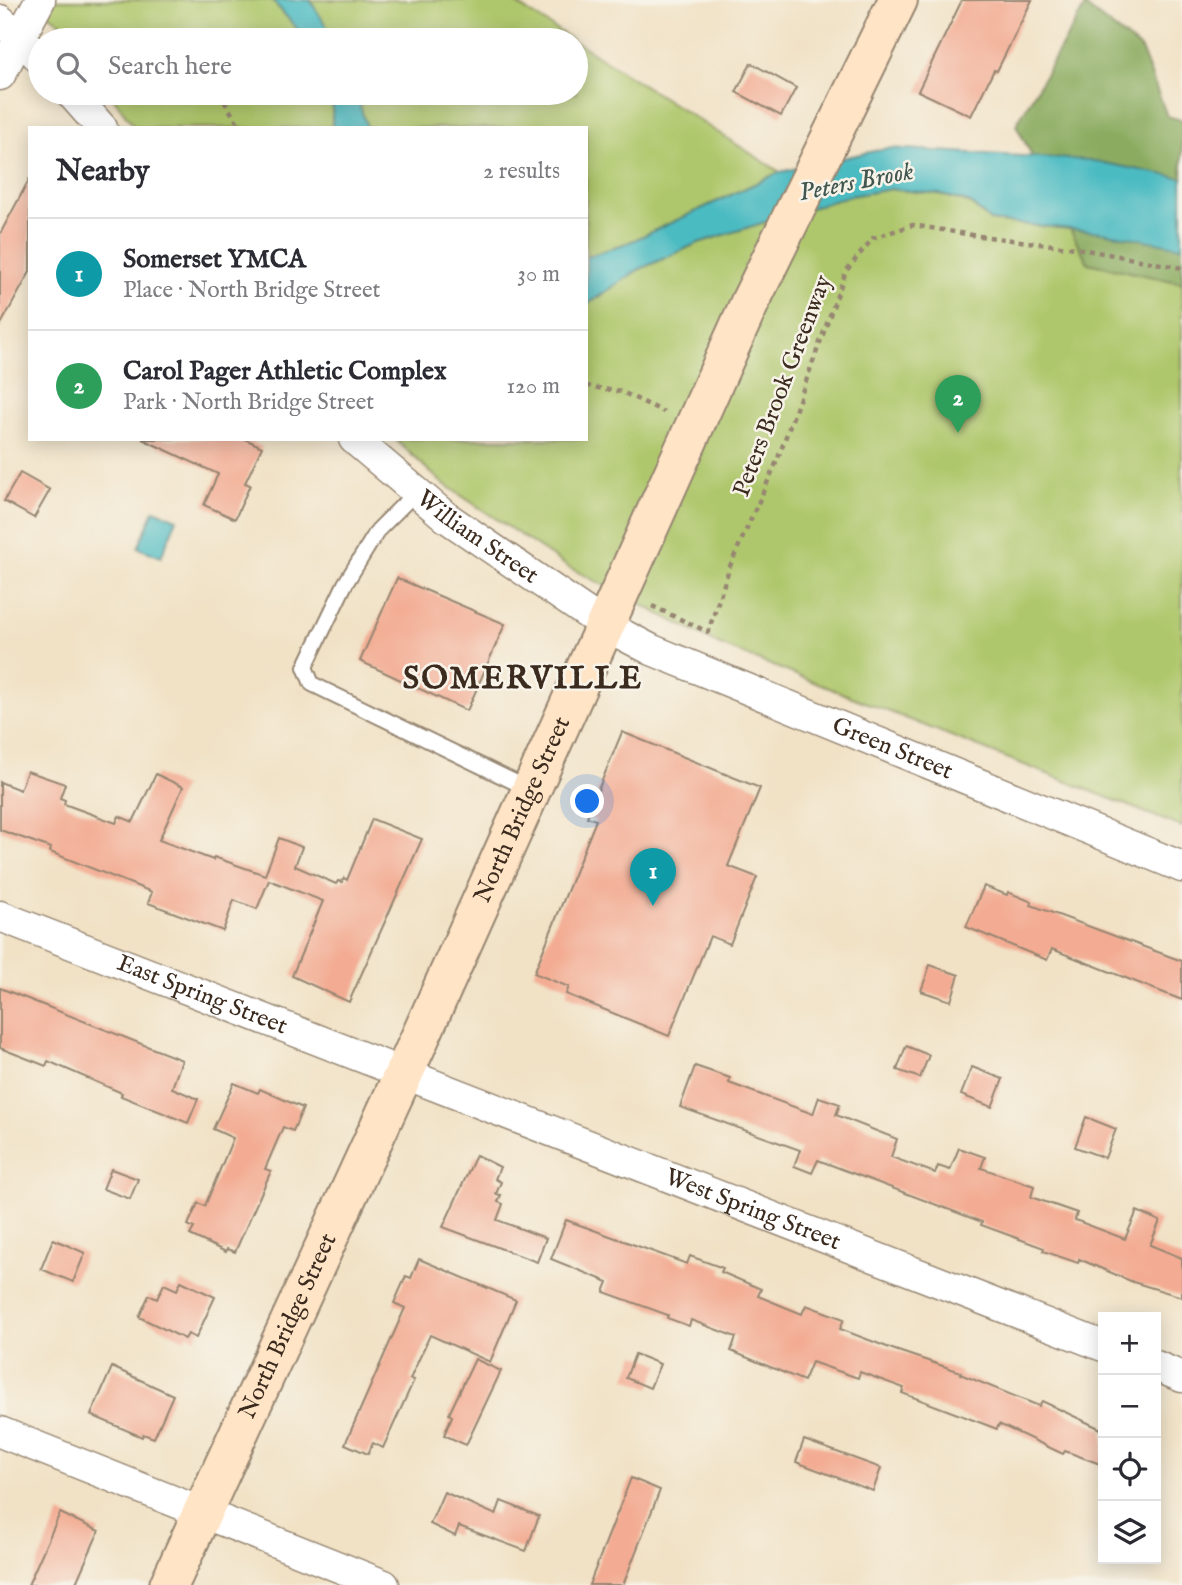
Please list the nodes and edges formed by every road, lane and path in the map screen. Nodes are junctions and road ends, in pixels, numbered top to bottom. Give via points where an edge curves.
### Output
1 (40, 0) edge
2 (898, 0) edge
3 (20, 39) edge
4 (0, 75) edge
5 (82, 105) edge
6 (227, 105) edge
7 (100, 126) edge
8 (240, 126) edge
9 (1182, 268) edge
10 (588, 386) edge
11 (665, 412) dead end
12 (356, 441) edge
13 (416, 492) junction
14 (652, 606) dead end
15 (606, 626) junction
16 (531, 791) junction
17 (1182, 867) edge
18 (0, 916) edge
19 (404, 1072) junction
20 (1098, 1344) edge
21 (1161, 1368) edge
22 (1182, 1377) edge
23 (0, 1433) edge
24 (202, 1514) junction
25 (169, 1585) edge
26 (384, 1585) edge

1 - 3 street
2 - 15 street, North Bridge Street via 751,300
3 - 4 street
5 - 7 street
6 - 8 path
9 - 14 path, Peters Brook Greenway via 913,225 873,238 846,271 708,632
10 - 11 path via 622,392
12 - 13 street, William Street
13 - 15 street, William Street
13 - 16 lane via 378,530 345,584 305,667 312,684
15 - 16 street, North Bridge Street
15 - 17 street, Green Street via 652,650
16 - 19 street, North Bridge Street
18 - 19 street, East Spring Street
19 - 20 street, West Spring Street
19 - 24 street, North Bridge Street
21 - 22 street
23 - 24 street
24 - 25 street, North Bridge Street
24 - 26 street

